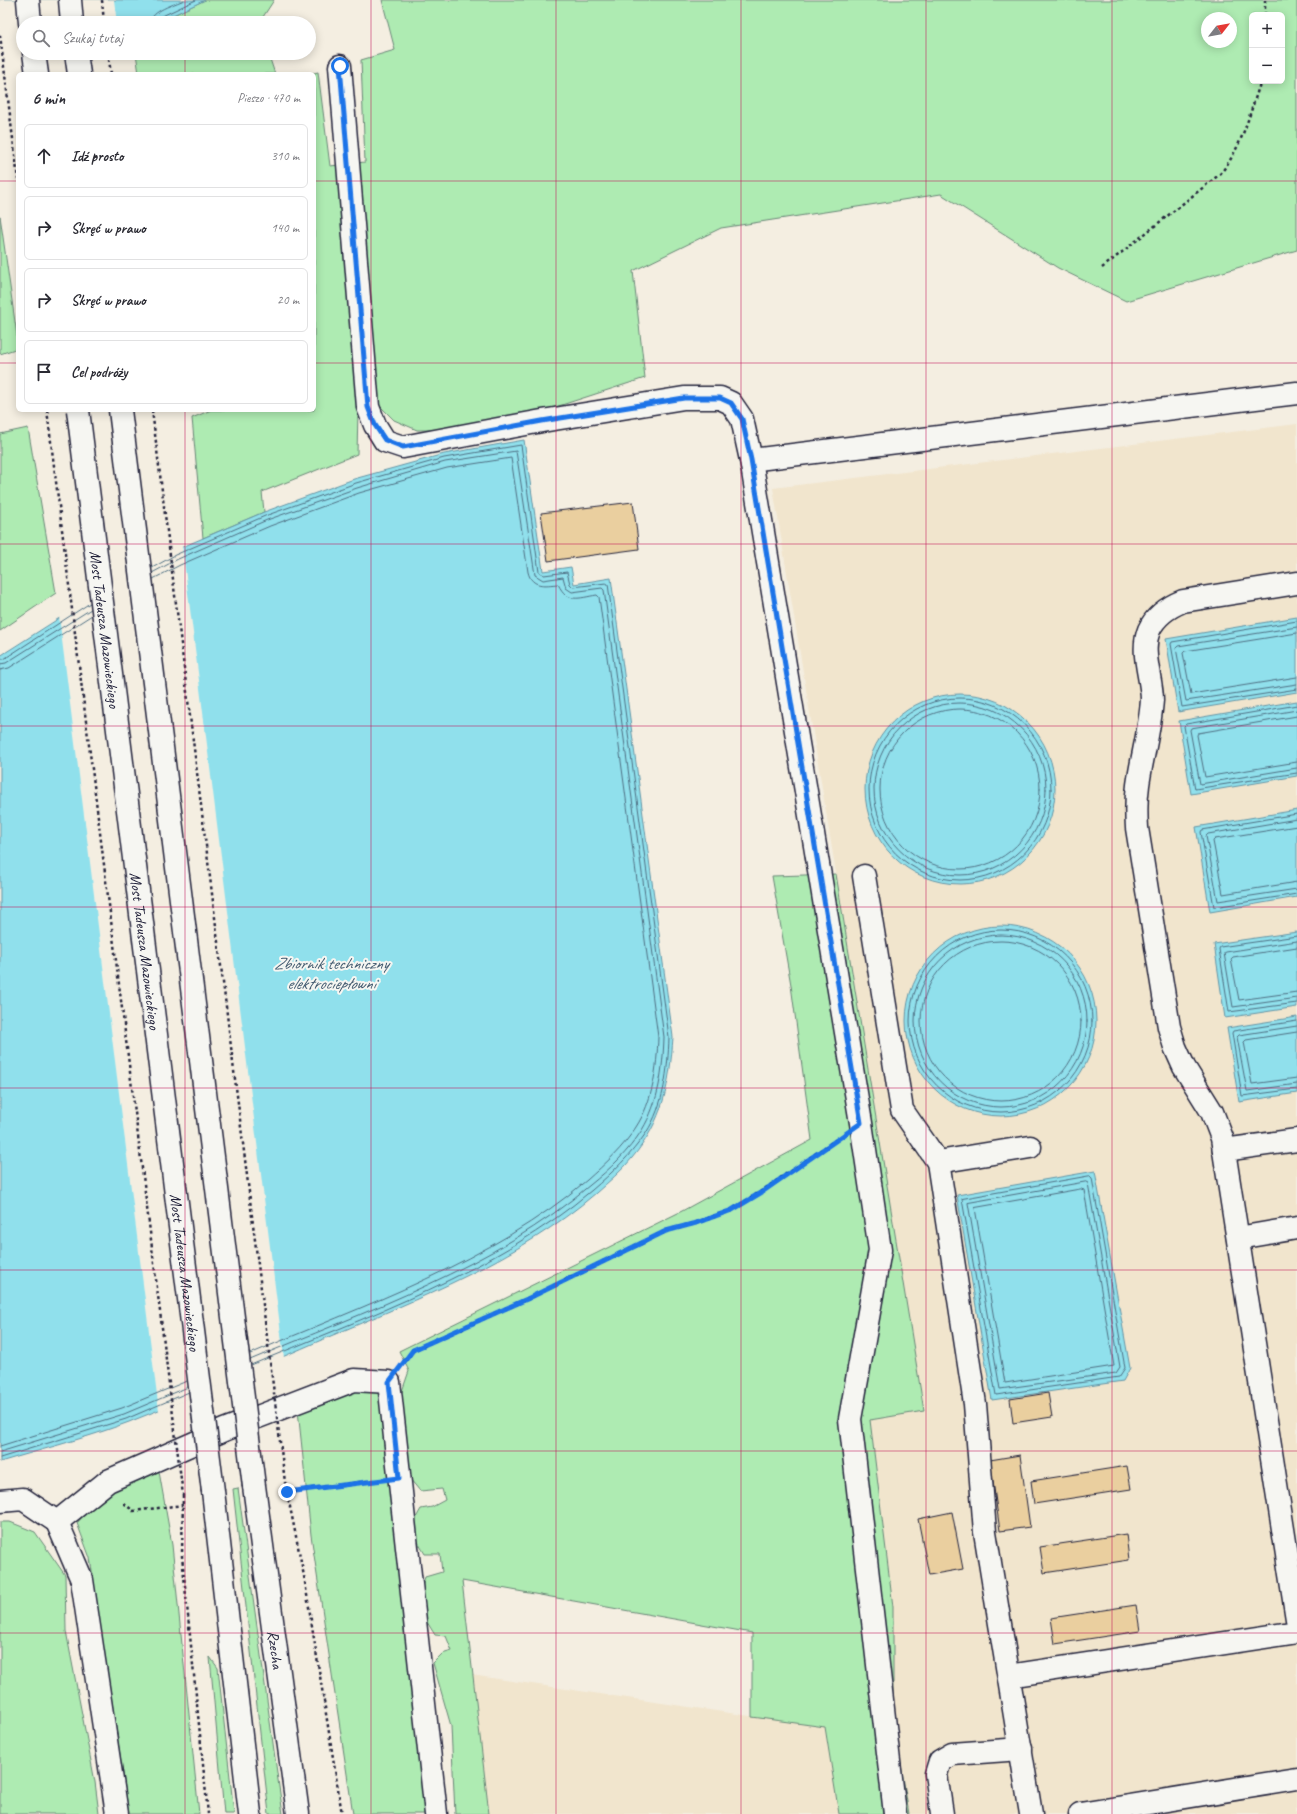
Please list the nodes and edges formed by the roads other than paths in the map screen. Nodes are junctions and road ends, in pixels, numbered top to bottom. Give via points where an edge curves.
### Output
1 (28, 0) edge
2 (70, 0) edge
3 (29, 16) edge
4 (71, 16) edge
5 (35, 60) edge
6 (77, 60) edge
7 (340, 66) dead end
8 (37, 72) edge
9 (79, 72) edge
10 (1297, 393) edge
11 (78, 412) edge
12 (120, 412) edge
13 (751, 460) junction
14 (1297, 583) edge
15 (864, 876) dead end
16 (1297, 1140) edge
17 (1030, 1147) dead end
18 (1224, 1150) junction
19 (938, 1162) junction
20 (1297, 1228) edge
21 (1238, 1238) junction
22 (0, 1500) edge
23 (57, 1522) junction
24 (1297, 1619) edge
25 (1297, 1632) edge
26 (1009, 1676) junction
27 (1021, 1749) junction
28 (1297, 1779) edge
29 (117, 1814) edge
30 (250, 1814) edge
31 (298, 1814) edge
32 (436, 1814) edge
33 (895, 1814) edge
34 (942, 1814) edge
35 (1031, 1814) edge
36 (1080, 1814) edge

1 - 3 main road
2 - 4 main road
5 - 8 main road
6 - 9 main road
7 - 13 main road via 368,407 375,425 385,440 403,447 676,399 720,398 731,403 742,419
10 - 13 main road
11 - 30 main road, Most Tadeusza Mazowieckiego, bridge
12 - 31 main road, Rzecha, bridge via 254,1486
13 - 33 main road via 880,1250 850,1419
14 - 18 main road via 1183,601 1170,606 1157,617 1149,631 1146,648 1152,698 1138,784 1137,828 1174,1047 1212,1112
15 - 19 main road via 902,1110
16 - 18 main road
17 - 19 main road
18 - 21 main road
19 - 26 main road via 975,1404 985,1532
20 - 21 main road
21 - 24 main road
22 - 23 main road via 23,1499
23 - 29 main road via 82,1580
23 - 32 main road via 108,1481 224,1430 354,1380 389,1382
25 - 26 main road
26 - 27 main road
27 - 34 main road via 952,1754 940,1761 936,1774
27 - 35 main road
28 - 36 main road

